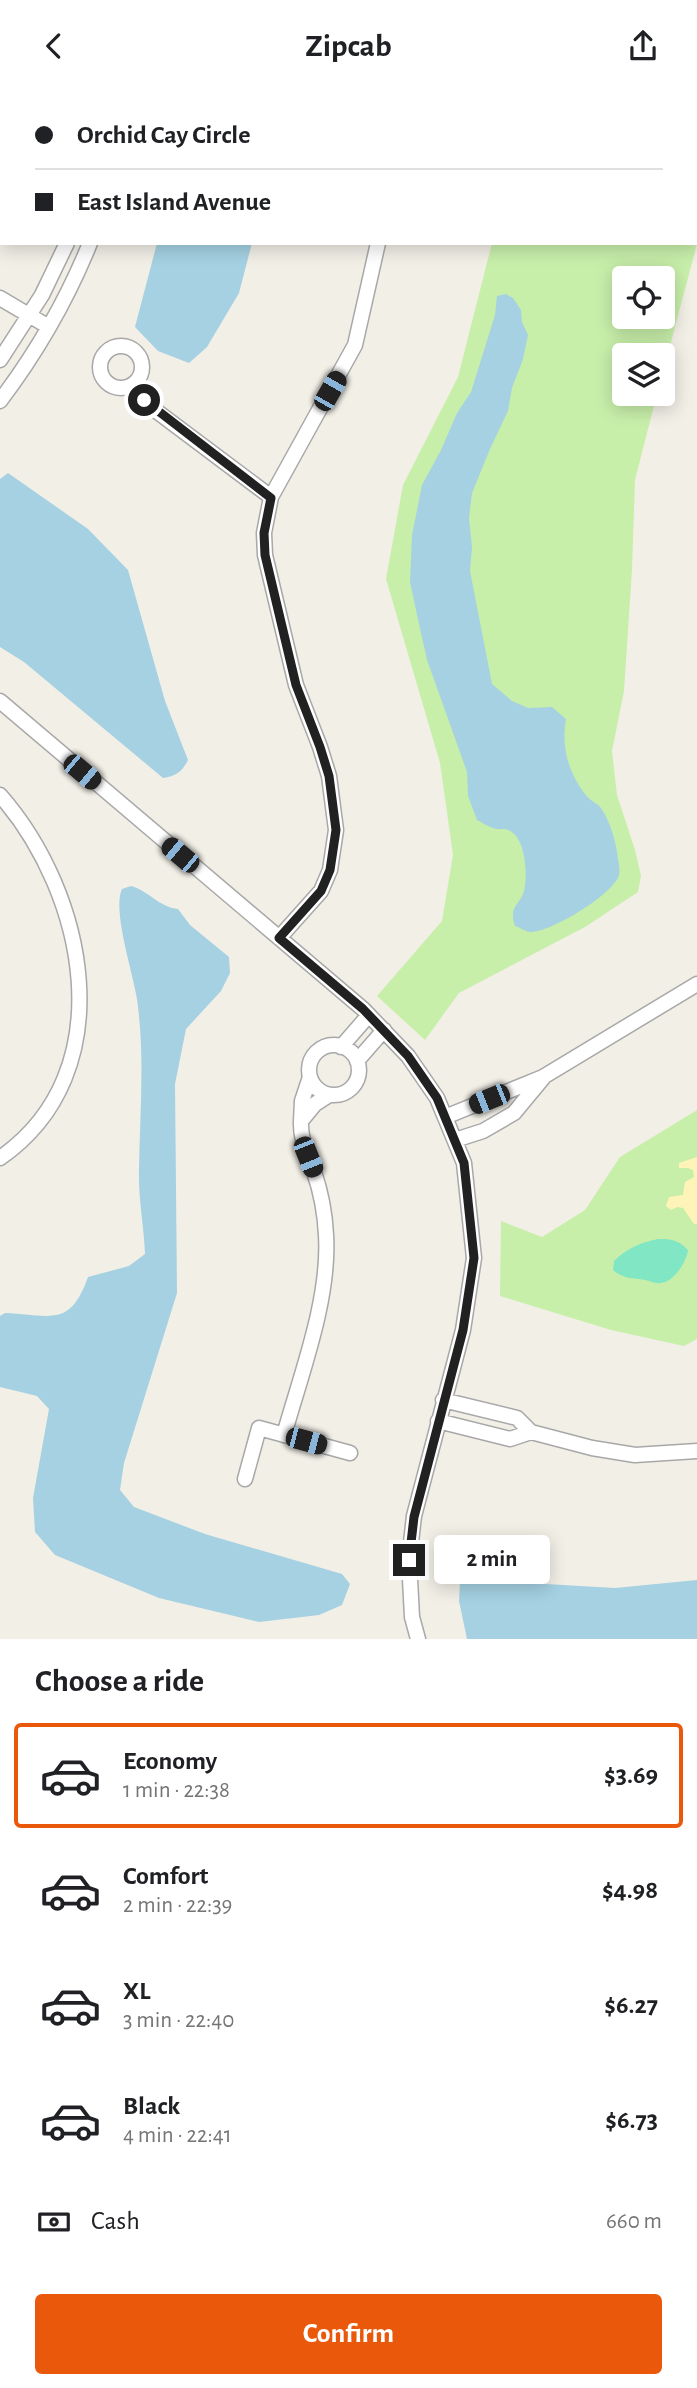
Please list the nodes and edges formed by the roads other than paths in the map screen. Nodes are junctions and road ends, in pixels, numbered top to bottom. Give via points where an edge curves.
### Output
1 (66, 245) edge
2 (89, 245) edge
3 (378, 245) edge
4 (0, 298) edge
5 (28, 315) junction
6 (49, 327) junction
7 (0, 360) edge
8 (129, 387) dead end
9 (0, 401) edge
10 (271, 498) junction
11 (0, 701) edge
12 (0, 795) edge
13 (279, 938) junction
14 (697, 984) edge
15 (369, 1015) junction
16 (384, 1030) junction
17 (341, 1047) junction
18 (357, 1061) junction
19 (310, 1077) junction
20 (543, 1077) junction
21 (329, 1095) junction
22 (445, 1117) junction
23 (301, 1121) junction
24 (455, 1140) junction
25 (0, 1158) edge
26 (443, 1400) junction
27 (438, 1421) junction
28 (531, 1432) junction
29 (284, 1435) junction
30 (697, 1451) edge
31 (350, 1453) dead end
32 (245, 1479) dead end
33 (418, 1639) edge

1 - 5 street
2 - 6 street
3 - 10 street via 355,345
4 - 5 street
5 - 6 street
5 - 7 street
6 - 9 street
8 - 10 street
10 - 13 street via 265,555 296,685 329,776 336,830 330,870 321,891
11 - 13 street
12 - 25 street via 31,835 62,898 76,955 79,1002 73,1054 55,1098 26,1137
13 - 15 street
14 - 20 street
15 - 16 street
15 - 17 street
16 - 18 street
16 - 22 street via 408,1056
17 - 18 street
17 - 19 street via 316,1053 309,1065
18 - 21 street via 352,1087
19 - 21 street
19 - 23 street
20 - 22 street
20 - 24 street via 514,1113
21 - 23 street
22 - 24 street
23 - 29 street via 302,1142 321,1198 326,1263
24 - 26 street via 464,1163 474,1258 463,1330
26 - 27 street
26 - 28 street via 517,1418
27 - 28 street via 510,1439
27 - 33 street via 414,1517 409,1560
28 - 30 street via 635,1455
29 - 31 street
29 - 32 street via 259,1428

